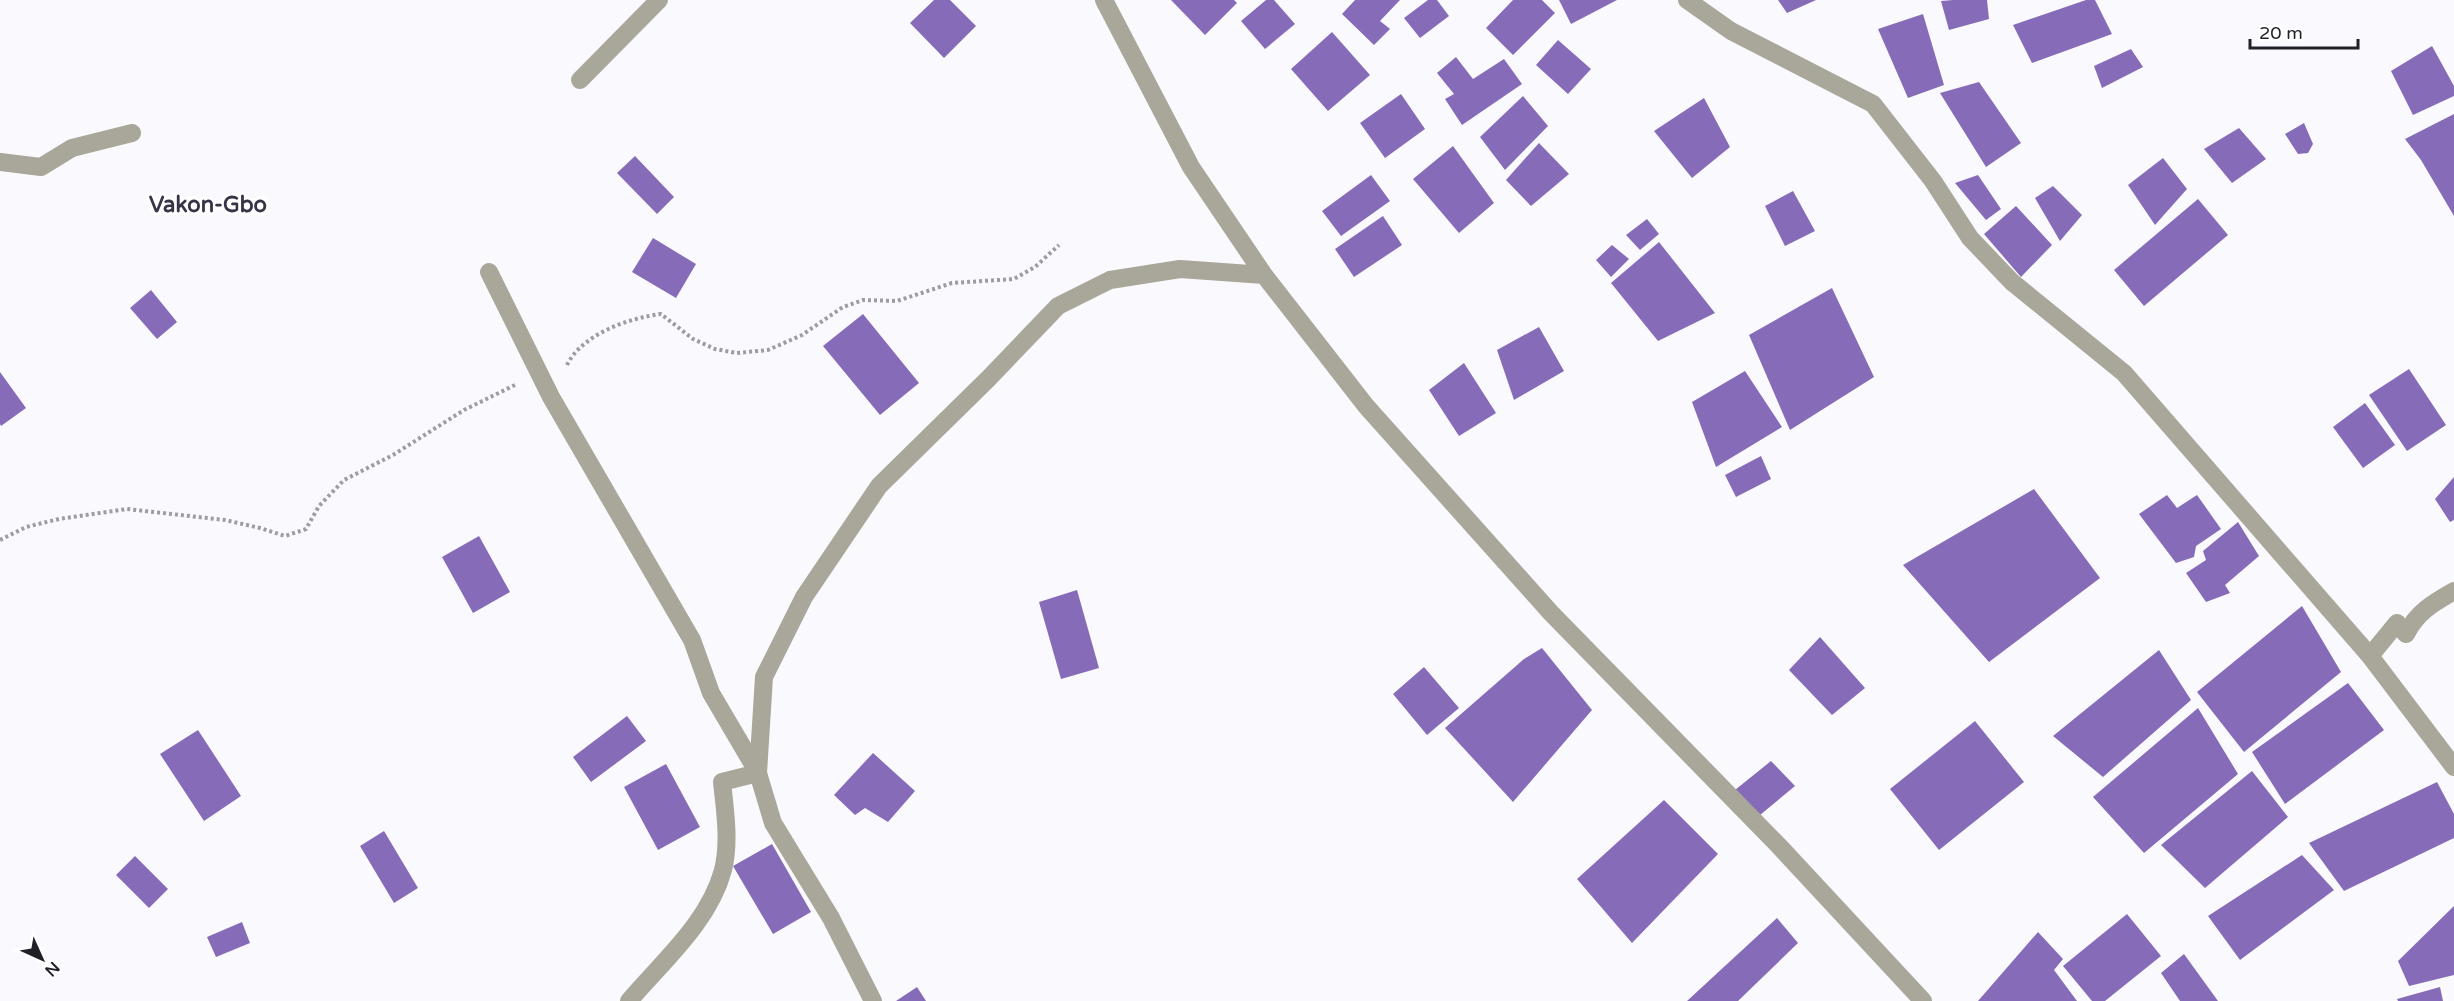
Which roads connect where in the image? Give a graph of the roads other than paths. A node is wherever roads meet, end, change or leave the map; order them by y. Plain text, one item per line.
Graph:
1 (659, 0) edge
2 (1104, 0) edge
3 (1687, 0) edge
4 (580, 80) dead end
5 (132, 133) dead end
6 (0, 162) edge
7 (489, 272) dead end
8 (1264, 274) junction
9 (2454, 591) edge
10 (2370, 656) junction
11 (2454, 767) edge
12 (758, 773) junction
13 (629, 1001) edge
14 (873, 1001) edge
15 (1923, 1001) edge

1 - 4 street
2 - 8 street
3 - 10 street
5 - 6 street
7 - 12 street
8 - 12 street
8 - 15 street
9 - 10 street
10 - 11 street
12 - 13 street
12 - 14 street

